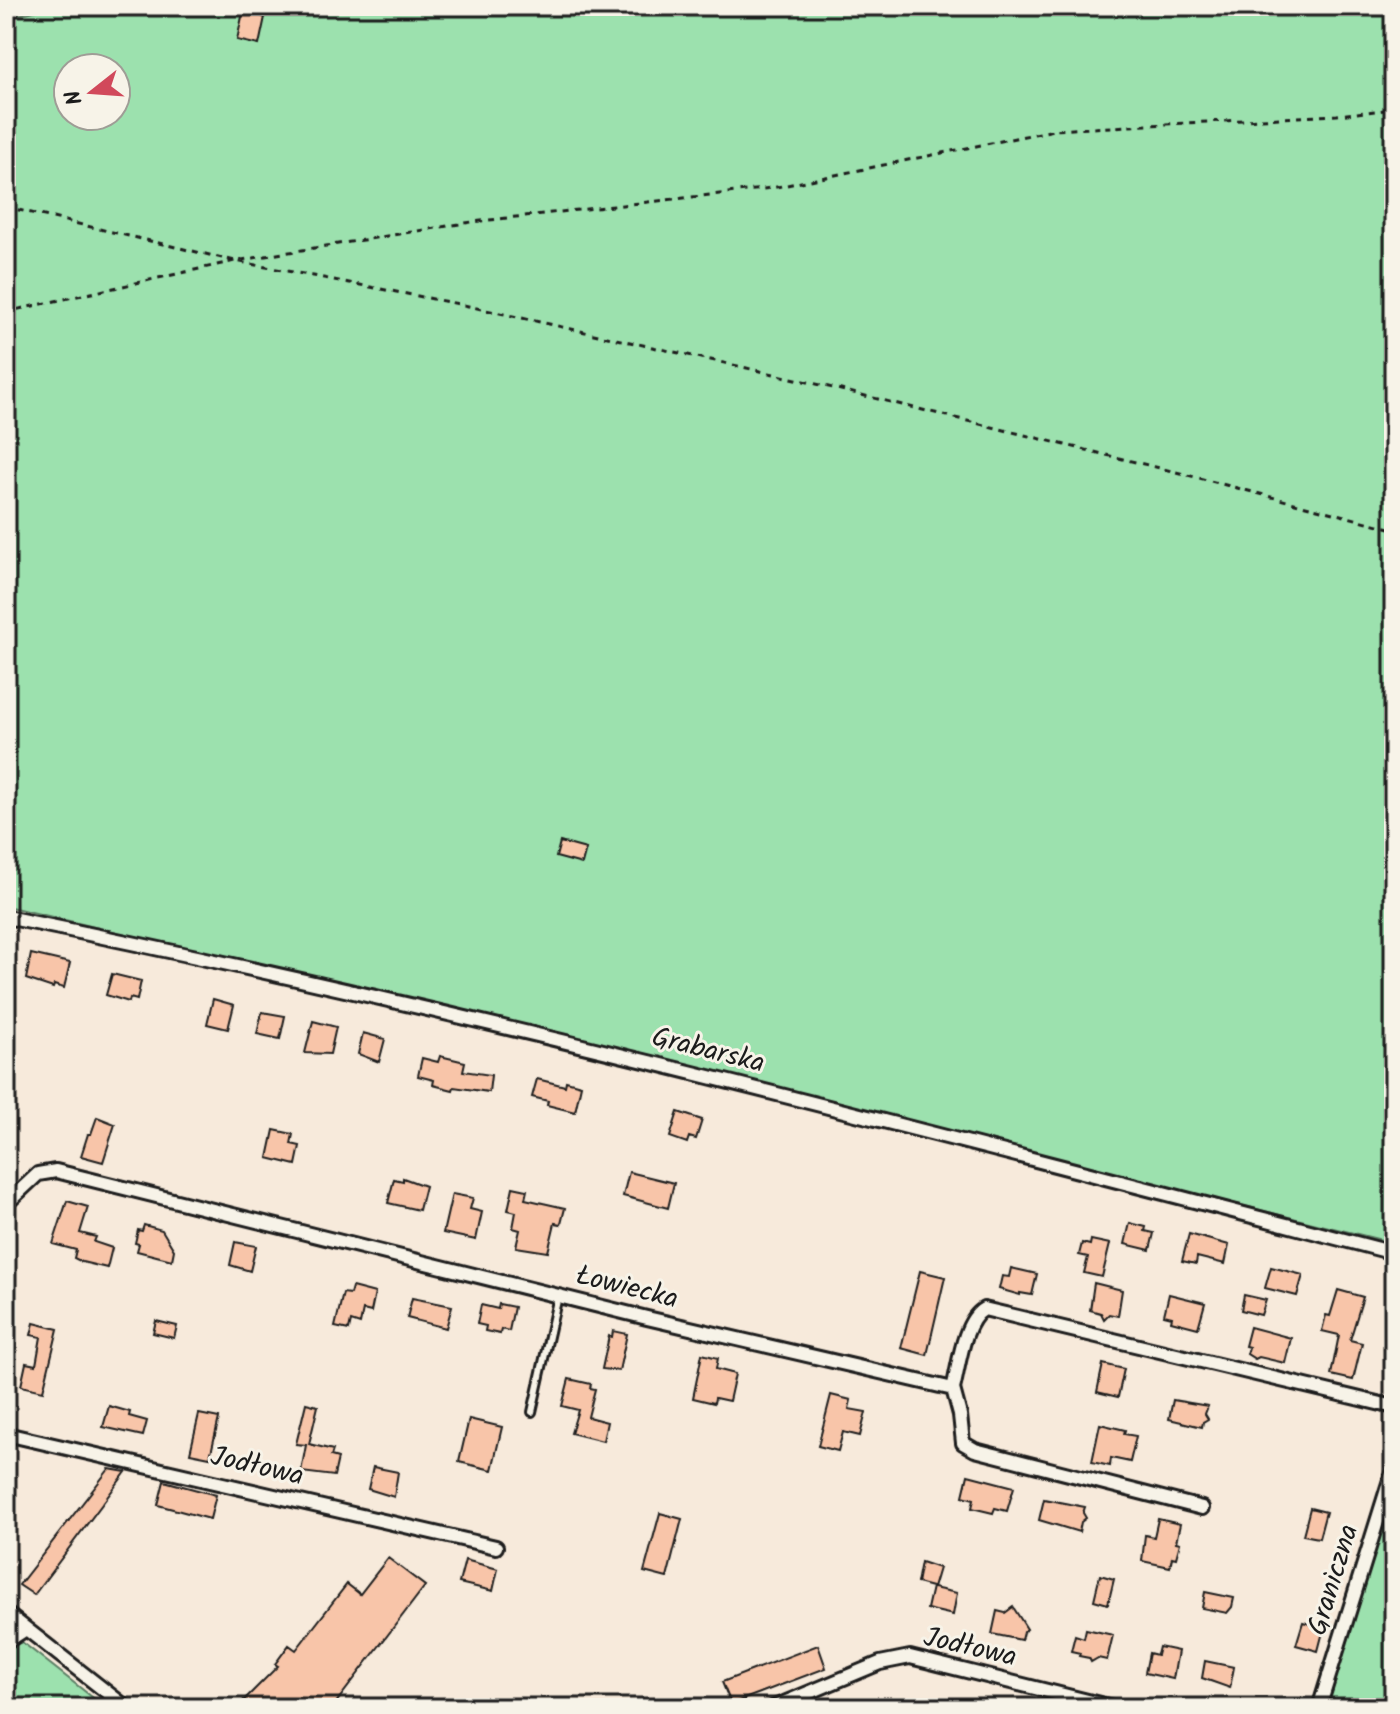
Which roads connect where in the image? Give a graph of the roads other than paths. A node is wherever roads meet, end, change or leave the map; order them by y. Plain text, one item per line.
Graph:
1 (6, 917) edge
2 (6, 1204) edge
3 (1394, 1253) edge
4 (558, 1296) junction
5 (953, 1389) junction
6 (1394, 1407) edge
7 (532, 1412) dead end
8 (6, 1434) edge
9 (1394, 1467) edge
10 (1202, 1508) dead end
11 (496, 1547) dead end
12 (6, 1613) edge
13 (26, 1629) junction
14 (6, 1642) edge
15 (127, 1708) edge
16 (772, 1708) edge
17 (1116, 1708) edge
18 (1319, 1708) edge

1 - 3 street, Grabarska
2 - 4 street, Łowiecka
4 - 5 street, Łowiecka
4 - 7 lane
5 - 6 street
5 - 10 street
8 - 11 street, Jodłowa
9 - 18 street, Graniczna
12 - 13 street
13 - 14 street
13 - 15 street
16 - 17 street, Jodłowa

